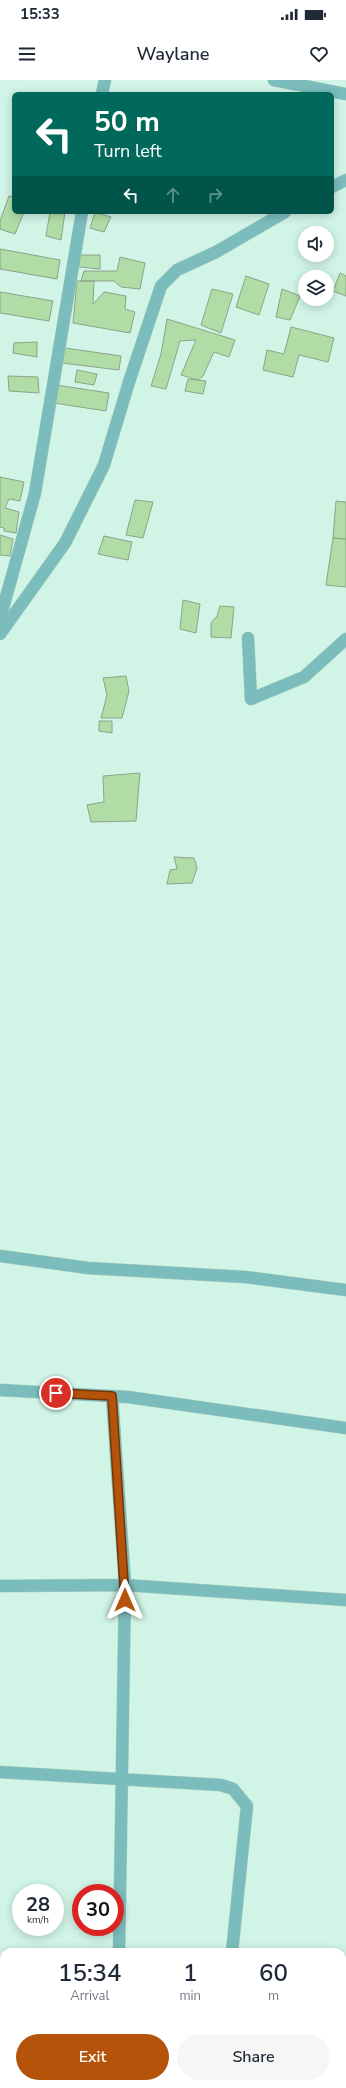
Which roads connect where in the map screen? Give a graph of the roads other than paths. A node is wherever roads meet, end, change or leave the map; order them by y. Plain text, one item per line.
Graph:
1 (105, 80) edge
2 (274, 80) edge
3 (102, 92) edge
4 (346, 94) edge
5 (346, 180) edge
6 (334, 186) edge
7 (82, 214) edge
8 (282, 214) edge
9 (0, 618) edge
10 (0, 634) edge
11 (248, 638) dead end
12 (346, 639) edge
13 (0, 1256) edge
14 (346, 1290) edge
15 (0, 1390) edge
16 (112, 1396) junction
17 (346, 1428) edge
18 (125, 1584) junction
19 (0, 1586) edge
20 (346, 1600) edge
21 (0, 1772) edge
22 (122, 1780) junction
23 (119, 1948) edge
24 (232, 1948) edge

1 - 3 street
2 - 4 street
5 - 6 street
7 - 9 street
8 - 10 street
11 - 12 street
13 - 14 street
15 - 16 street
16 - 17 street
16 - 18 street
18 - 19 street
18 - 20 street
18 - 22 street
21 - 22 street
22 - 23 street
22 - 24 street

